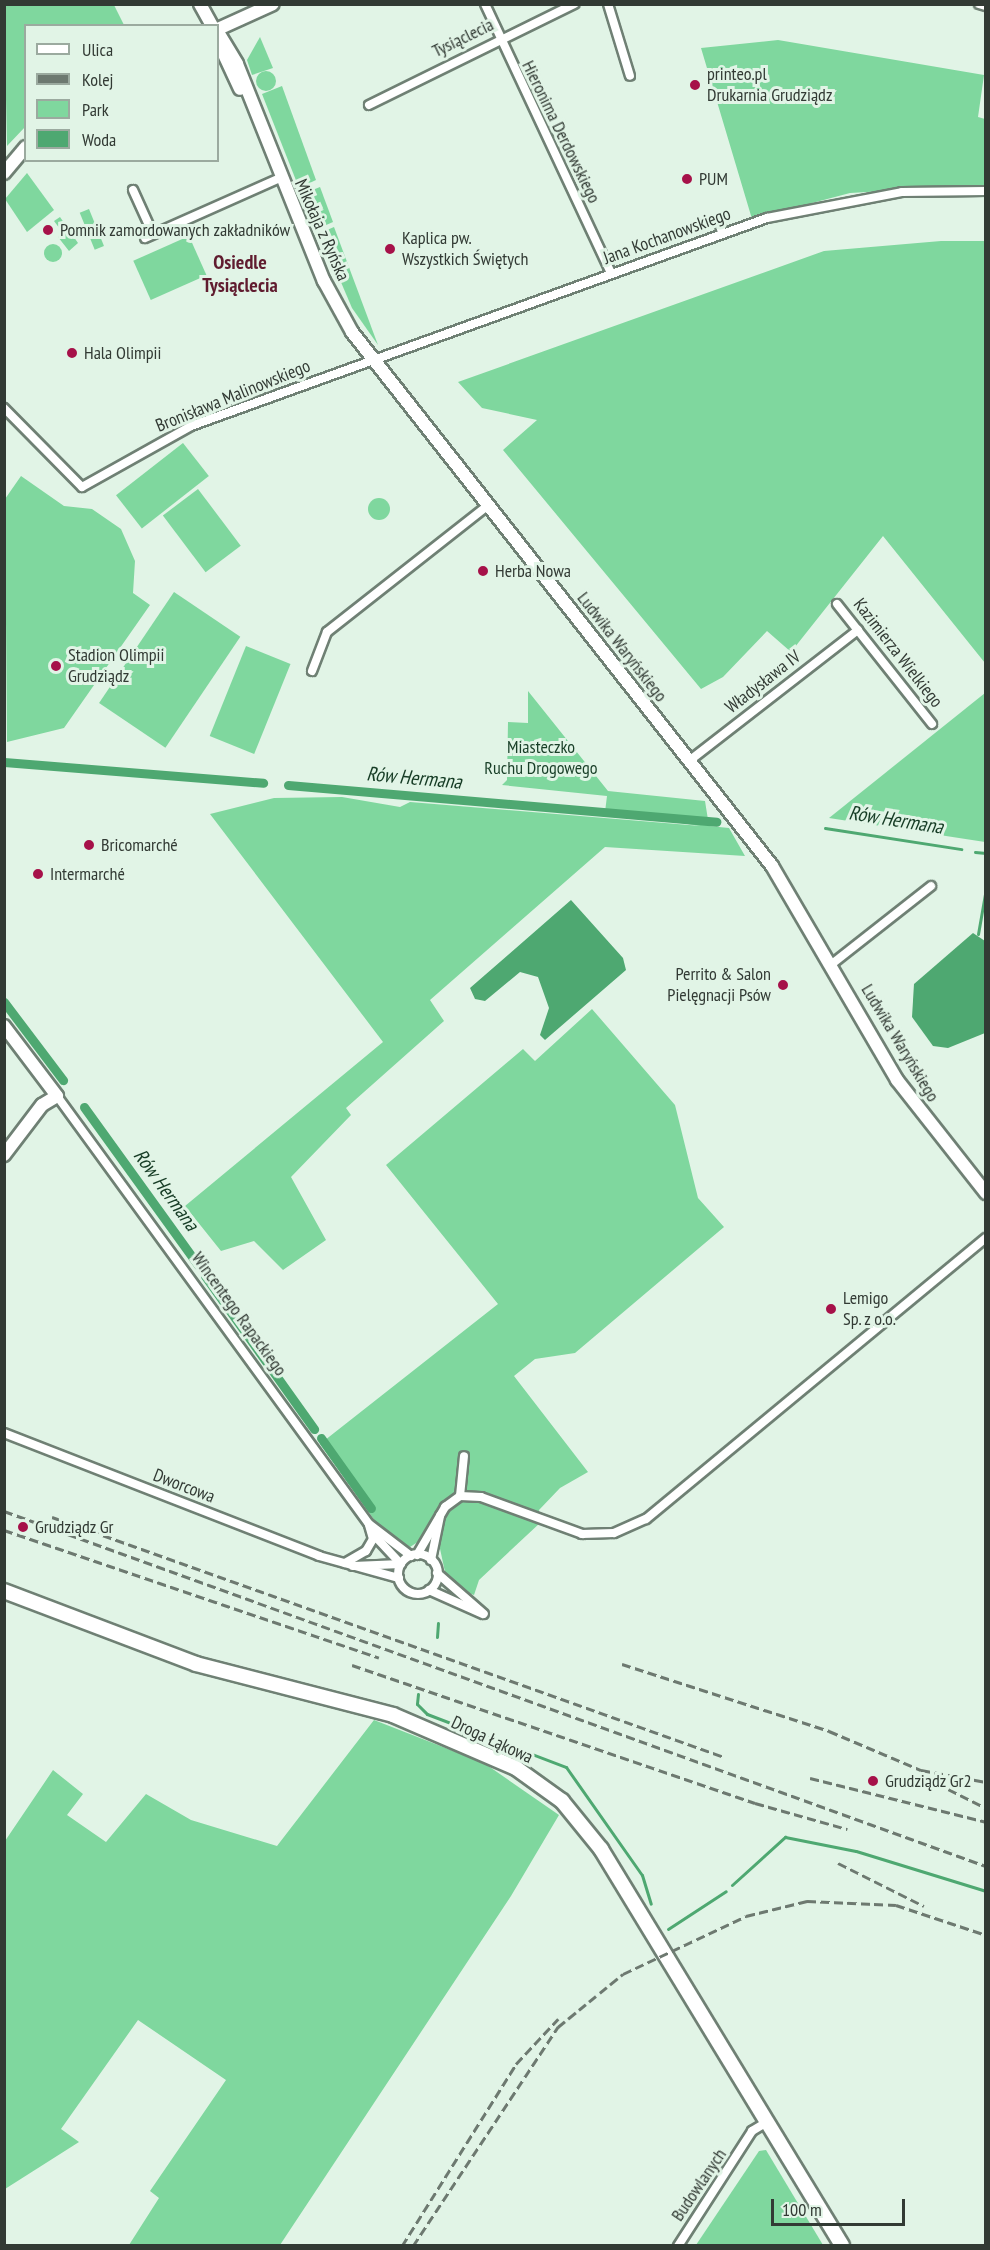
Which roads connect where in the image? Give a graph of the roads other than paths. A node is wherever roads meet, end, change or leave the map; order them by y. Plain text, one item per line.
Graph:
1 (200, 4) edge
2 (209, 4) edge
3 (273, 4) edge
4 (485, 4) edge
5 (574, 4) edge
6 (608, 4) edge
7 (979, 4) edge
8 (986, 6) edge
9 (212, 24) edge
10 (213, 24) edge
11 (219, 31) edge
12 (219, 34) edge
13 (501, 38) junction
14 (630, 76) dead end
15 (369, 105) dead end
16 (24, 149) edge
17 (4, 173) edge
18 (280, 178) junction
19 (133, 190) dead end
20 (986, 191) edge
21 (719, 221) dead end
22 (723, 234) junction
23 (611, 273) junction
24 (371, 360) junction
25 (4, 408) edge
26 (486, 507) junction
27 (837, 604) dead end
28 (858, 630) junction
29 (312, 671) dead end
30 (932, 724) dead end
31 (689, 761) junction
32 (931, 886) dead end
33 (832, 964) junction
34 (4, 1026) edge
35 (57, 1096) junction
36 (4, 1155) edge
37 (986, 1193) edge
38 (986, 1238) edge
39 (4, 1433) edge
40 (464, 1456) dead end
41 (460, 1496) junction
42 (440, 1515) junction
43 (371, 1529) junction
44 (414, 1555) junction
45 (431, 1560) junction
46 (343, 1564) junction
47 (401, 1564) junction
48 (353, 1566) junction
49 (437, 1573) junction
50 (399, 1578) junction
51 (429, 1590) junction
52 (4, 1591) edge
53 (767, 2122) junction
54 (678, 2246) edge
55 (842, 2246) edge

1 - 9 street
2 - 10 street
3 - 11 street
4 - 13 street, Hieronima Derdowskiego
5 - 13 street, Tysiąclecia
6 - 14 street
7 - 8 street
12 - 18 street, Mikołaja z Ryńska
13 - 15 street, Tysiąclecia
13 - 23 street, Hieronima Derdowskiego
16 - 17 street
18 - 19 street
18 - 24 street, Mikołaja z Ryńska
20 - 22 street, Jana Kochanowskiego
21 - 22 street
22 - 23 street, Jana Kochanowskiego
23 - 24 street, Jana Kochanowskiego
24 - 25 street, Bronisława Malinowskiego
24 - 26 street, Ludwika Waryńskiego
26 - 29 street
26 - 31 street, Ludwika Waryńskiego
27 - 28 street, Kazimierza Wielkiego
28 - 30 street, Kazimierza Wielkiego
28 - 31 street, Władysława IV
31 - 33 street, Ludwika Waryńskiego
32 - 33 street
33 - 37 street, Ludwika Waryńskiego
34 - 35 street, Wincentego Rapackiego
35 - 36 street
35 - 43 street, Wincentego Rapackiego
38 - 41 street
39 - 46 street, Dworcowa
40 - 41 street
41 - 42 street
42 - 44 street
42 - 45 street
43 - 44 street, Wincentego Rapackiego
43 - 46 street
43 - 47 street, Wincentego Rapackiego
44 - 45 street
44 - 47 street
45 - 49 street
46 - 48 street, Dworcowa
47 - 48 street, Dworcowa
47 - 50 street
48 - 50 street, Dworcowa
49 - 51 street
49 - 51 street
50 - 51 street
52 - 53 main road, Droga Łąkowa
53 - 54 street, Budowlanych
53 - 55 main road, Droga Łąkowa

